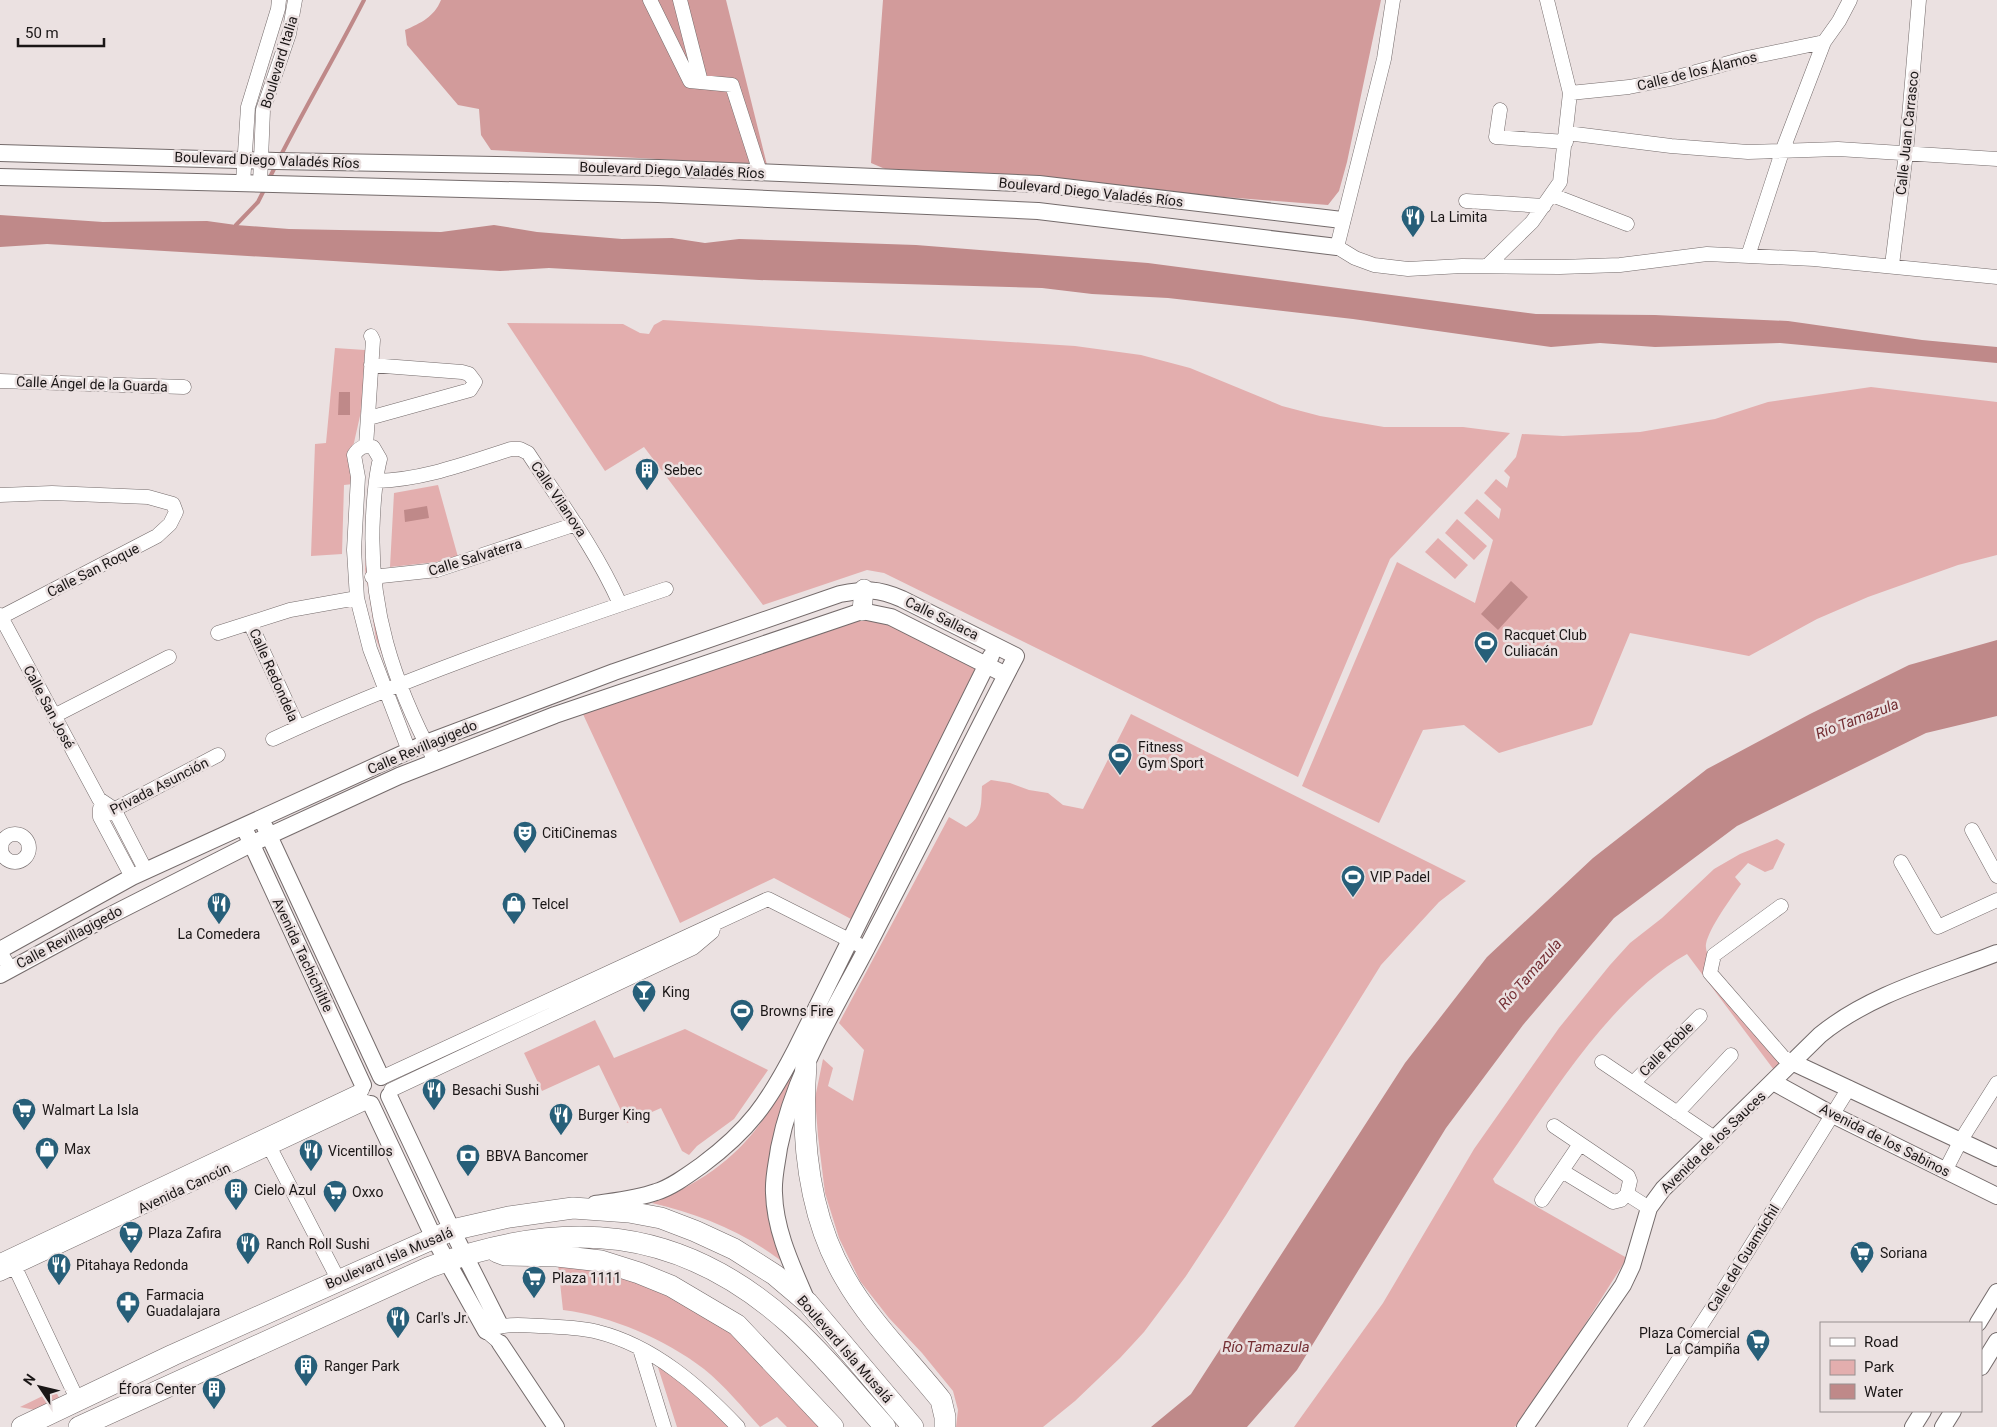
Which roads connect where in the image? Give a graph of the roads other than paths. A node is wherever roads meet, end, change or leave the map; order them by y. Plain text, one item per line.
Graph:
1 (279, 0) edge
2 (295, 0) edge
3 (650, 0) edge
4 (680, 0) edge
5 (1393, 0) edge
6 (1547, 0) edge
7 (1850, 0) edge
8 (1919, 0) edge
9 (1824, 42) junction
10 (701, 82) junction
11 (1570, 93) junction
12 (248, 107) junction
13 (264, 110) junction
14 (1500, 110) dead end
15 (1566, 138) junction
16 (1783, 150) junction
17 (0, 152) edge
18 (1906, 154) junction
19 (252, 160) junction
20 (1997, 160) edge
21 (760, 172) junction
22 (0, 176) edge
23 (243, 184) junction
24 (260, 184) junction
25 (1466, 201) dead end
26 (1548, 201) junction
27 (1342, 220) junction
28 (1627, 224) dead end
29 (1337, 247) junction
30 (1748, 256) junction
31 (1892, 265) junction
32 (1487, 266) junction
33 (1997, 277) edge
34 (371, 336) dead end
35 (371, 365) junction
36 (0, 381) edge
37 (184, 387) dead end
38 (369, 418) junction
39 (366, 446) junction
40 (376, 481) junction
41 (0, 495) edge
42 (576, 524) junction
43 (354, 550) junction
44 (371, 550) junction
45 (372, 578) junction
46 (666, 589) dead end
47 (864, 589) junction
48 (357, 598) junction
49 (620, 604) junction
50 (862, 610) junction
51 (1, 616) edge
52 (250, 622) junction
53 (218, 633) dead end
54 (997, 646) junction
55 (169, 657) dead end
56 (987, 665) junction
57 (1006, 676) junction
58 (401, 684) junction
59 (384, 690) junction
60 (54, 716) junction
61 (298, 728) junction
62 (272, 739) dead end
63 (426, 743) junction
64 (409, 751) junction
65 (218, 755) dead end
66 (435, 761) junction
67 (99, 799) junction
68 (114, 809) junction
69 (100, 816) junction
70 (261, 817) junction
71 (243, 825) junction
72 (1972, 830) dead end
73 (269, 836) junction
74 (251, 844) junction
75 (1901, 862) dead end
76 (139, 874) junction
77 (1997, 876) edge
78 (1997, 900) edge
79 (1781, 906) dead end
80 (852, 940) junction
81 (867, 949) junction
82 (0, 951) edge
83 (1997, 953) edge
84 (5, 971) edge
85 (1700, 1016) dead end
86 (1731, 1055) dead end
87 (1602, 1062) dead end
88 (1794, 1062) junction
89 (806, 1064) junction
90 (1774, 1082) junction
91 (1633, 1083) junction
92 (1997, 1083) edge
93 (386, 1085) junction
94 (1849, 1088) junction
95 (366, 1095) junction
96 (1677, 1113) junction
97 (1833, 1115) junction
98 (1554, 1126) dead end
99 (1716, 1139) junction
100 (1961, 1140) junction
101 (267, 1142) junction
102 (1580, 1144) junction
103 (1997, 1158) edge
104 (1562, 1171) junction
105 (1944, 1171) junction
106 (1627, 1194) junction
107 (1997, 1196) edge
108 (1542, 1200) dead end
109 (573, 1208) junction
110 (1649, 1208) junction
111 (443, 1234) junction
112 (487, 1249) junction
113 (457, 1257) junction
114 (8, 1261) edge
115 (0, 1274) edge
116 (338, 1279) junction
117 (1997, 1292) edge
118 (808, 1303) junction
119 (1979, 1322) edge
120 (493, 1328) junction
121 (1997, 1342) edge
122 (500, 1343) joint
123 (640, 1349) junction
124 (173, 1355) junction
125 (1982, 1365) edge
126 (182, 1378) junction
127 (78, 1401) junction
128 (1922, 1412) edge
129 (1952, 1412) edge
130 (899, 1422) edge
131 (22, 1427) edge
132 (79, 1427) edge
133 (556, 1427) edge
134 (664, 1427) edge
135 (738, 1427) edge
136 (833, 1427) edge
137 (945, 1427) edge
138 (1525, 1427) edge
139 (1635, 1427) edge
140 (1913, 1427) edge
141 (1943, 1427) edge

1 - 12 street, Boulevard Italia
2 - 13 street, Boulevard Italia
3 - 10 street
4 - 10 street
5 - 27 street
6 - 11 street
7 - 9 street
8 - 18 street, Calle Juan Carrasco
9 - 11 street, Calle de los Álamos
9 - 16 street
10 - 21 street
11 - 15 street
12 - 13 street
12 - 19 street, Boulevard Italia
13 - 19 street, Boulevard Italia
14 - 15 street
15 - 16 street
15 - 26 street
16 - 18 street
16 - 30 street
17 - 19 street, Boulevard Diego Valadés Ríos
18 - 20 street
18 - 31 street, Calle Juan Carrasco
19 - 21 street, Boulevard Diego Valadés Ríos
19 - 23 street, Boulevard Italia
19 - 24 street, Boulevard Italia
21 - 27 street, Boulevard Diego Valadés Ríos
22 - 23 street, Boulevard Diego Valadés Ríos
23 - 24 street, Boulevard Diego Valadés Ríos
24 - 29 street, Boulevard Diego Valadés Ríos
25 - 26 street
26 - 28 street
26 - 32 street
27 - 29 street
29 - 32 street
30 - 31 street
30 - 32 street
31 - 33 street
34 - 35 street
35 - 38 street
35 - 38 street
36 - 37 street, Calle Ángel de la Guarda
38 - 39 street
39 - 40 street
39 - 43 street
40 - 42 street, Calle Vilanova
40 - 44 street
41 - 51 street, Calle San Roque
42 - 45 street, Calle Salvaterra
42 - 49 street, Calle Vilanova
43 - 44 street
43 - 48 street
44 - 45 street
45 - 58 street
46 - 49 street
47 - 50 main road
47 - 54 street, Calle Sallaca
47 - 63 street, Calle Revillagigedo
48 - 52 street, Calle Redondela
48 - 59 street
49 - 58 street
50 - 56 street, Calle Sallaca
50 - 66 street, Calle Revillagigedo
51 - 60 street, Calle San José
52 - 53 street, Calle Redondela
52 - 61 street, Calle Redondela
54 - 56 street
54 - 57 street, Calle Sallaca
55 - 60 street
56 - 57 street, Calle Sallaca
56 - 80 street
57 - 81 street
58 - 59 street, Calle Redondela
58 - 63 street
59 - 61 street, Calle Redondela
59 - 64 street
60 - 67 street, Calle San José
61 - 62 street, Calle Redondela
63 - 64 street, Calle Revillagigedo
63 - 66 street
64 - 70 street, Calle Revillagigedo
65 - 68 street, Privada Asunción
66 - 73 street, Calle Revillagigedo
67 - 68 street, Calle San José
67 - 69 street, Calle San José
68 - 69 street, Privada Asunción
68 - 76 street, Calle San José
69 - 76 street, Calle San José
70 - 71 street, Calle Revillagigedo
70 - 73 street, Avenida Tachichiltle
71 - 74 street, Avenida Tachichiltle
71 - 76 street, Calle Revillagigedo
72 - 77 street
73 - 74 street, Calle Revillagigedo
73 - 93 street, Avenida Tachichiltle
74 - 84 street, Calle Revillagigedo
74 - 95 street, Avenida Tachichiltle
75 - 78 street
76 - 82 street, Calle Revillagigedo
79 - 88 street
80 - 81 street
80 - 93 street
80 - 109 street
81 - 89 street
82 - 84 street
83 - 88 street, Avenida de los Sauces
85 - 91 street, Calle Roble
86 - 96 street
87 - 91 street
88 - 90 street, Avenida de los Sauces
88 - 94 street
89 - 118 street
89 - 137 main road
90 - 97 street, Avenida de los Sabinos
90 - 99 street, Avenida de los Sauces
91 - 96 street
92 - 100 street
93 - 95 street
93 - 95 street
93 - 111 street, Avenida Tachichiltle
94 - 97 street, Calle del Guamúchil
94 - 100 street
95 - 101 street, Avenida Cancún
95 - 111 street, Avenida Tachichiltle
96 - 99 street
97 - 105 street, Avenida de los Sabinos
97 - 139 street, Calle del Guamúchil
98 - 102 street
99 - 110 street, Avenida de los Sauces
100 - 103 street
100 - 105 street
101 - 114 street, Avenida Cancún
101 - 116 street
102 - 104 street
102 - 106 street
104 - 106 street
104 - 108 street
105 - 107 street, Avenida de los Sabinos
106 - 110 street
109 - 111 main road, Boulevard Isla Musalá
109 - 118 main road, Boulevard Isla Musalá
110 - 138 street, Avenida de los Sauces
111 - 113 street, Avenida Tachichiltle
111 - 116 main road, Boulevard Isla Musalá
112 - 113 main road, Boulevard Isla Musalá
112 - 130 main road, Boulevard Isla Musalá
112 - 136 main road
113 - 120 street, Avenida Tachichiltle
113 - 126 main road, Boulevard Isla Musalá
114 - 115 street, Avenida Cancún
114 - 127 street
116 - 124 main road, Boulevard Isla Musalá
117 - 119 street
118 - 130 main road, Boulevard Isla Musalá
120 - 122 street, Avenida Tachichiltle
120 - 123 street
121 - 125 street
122 - 133 street, Avenida Tachichiltle
123 - 134 street
123 - 135 street
124 - 126 main road
124 - 127 main road, Boulevard Isla Musalá
126 - 132 main road, Boulevard Isla Musalá
127 - 131 main road, Boulevard Isla Musalá
128 - 140 street
129 - 141 street

